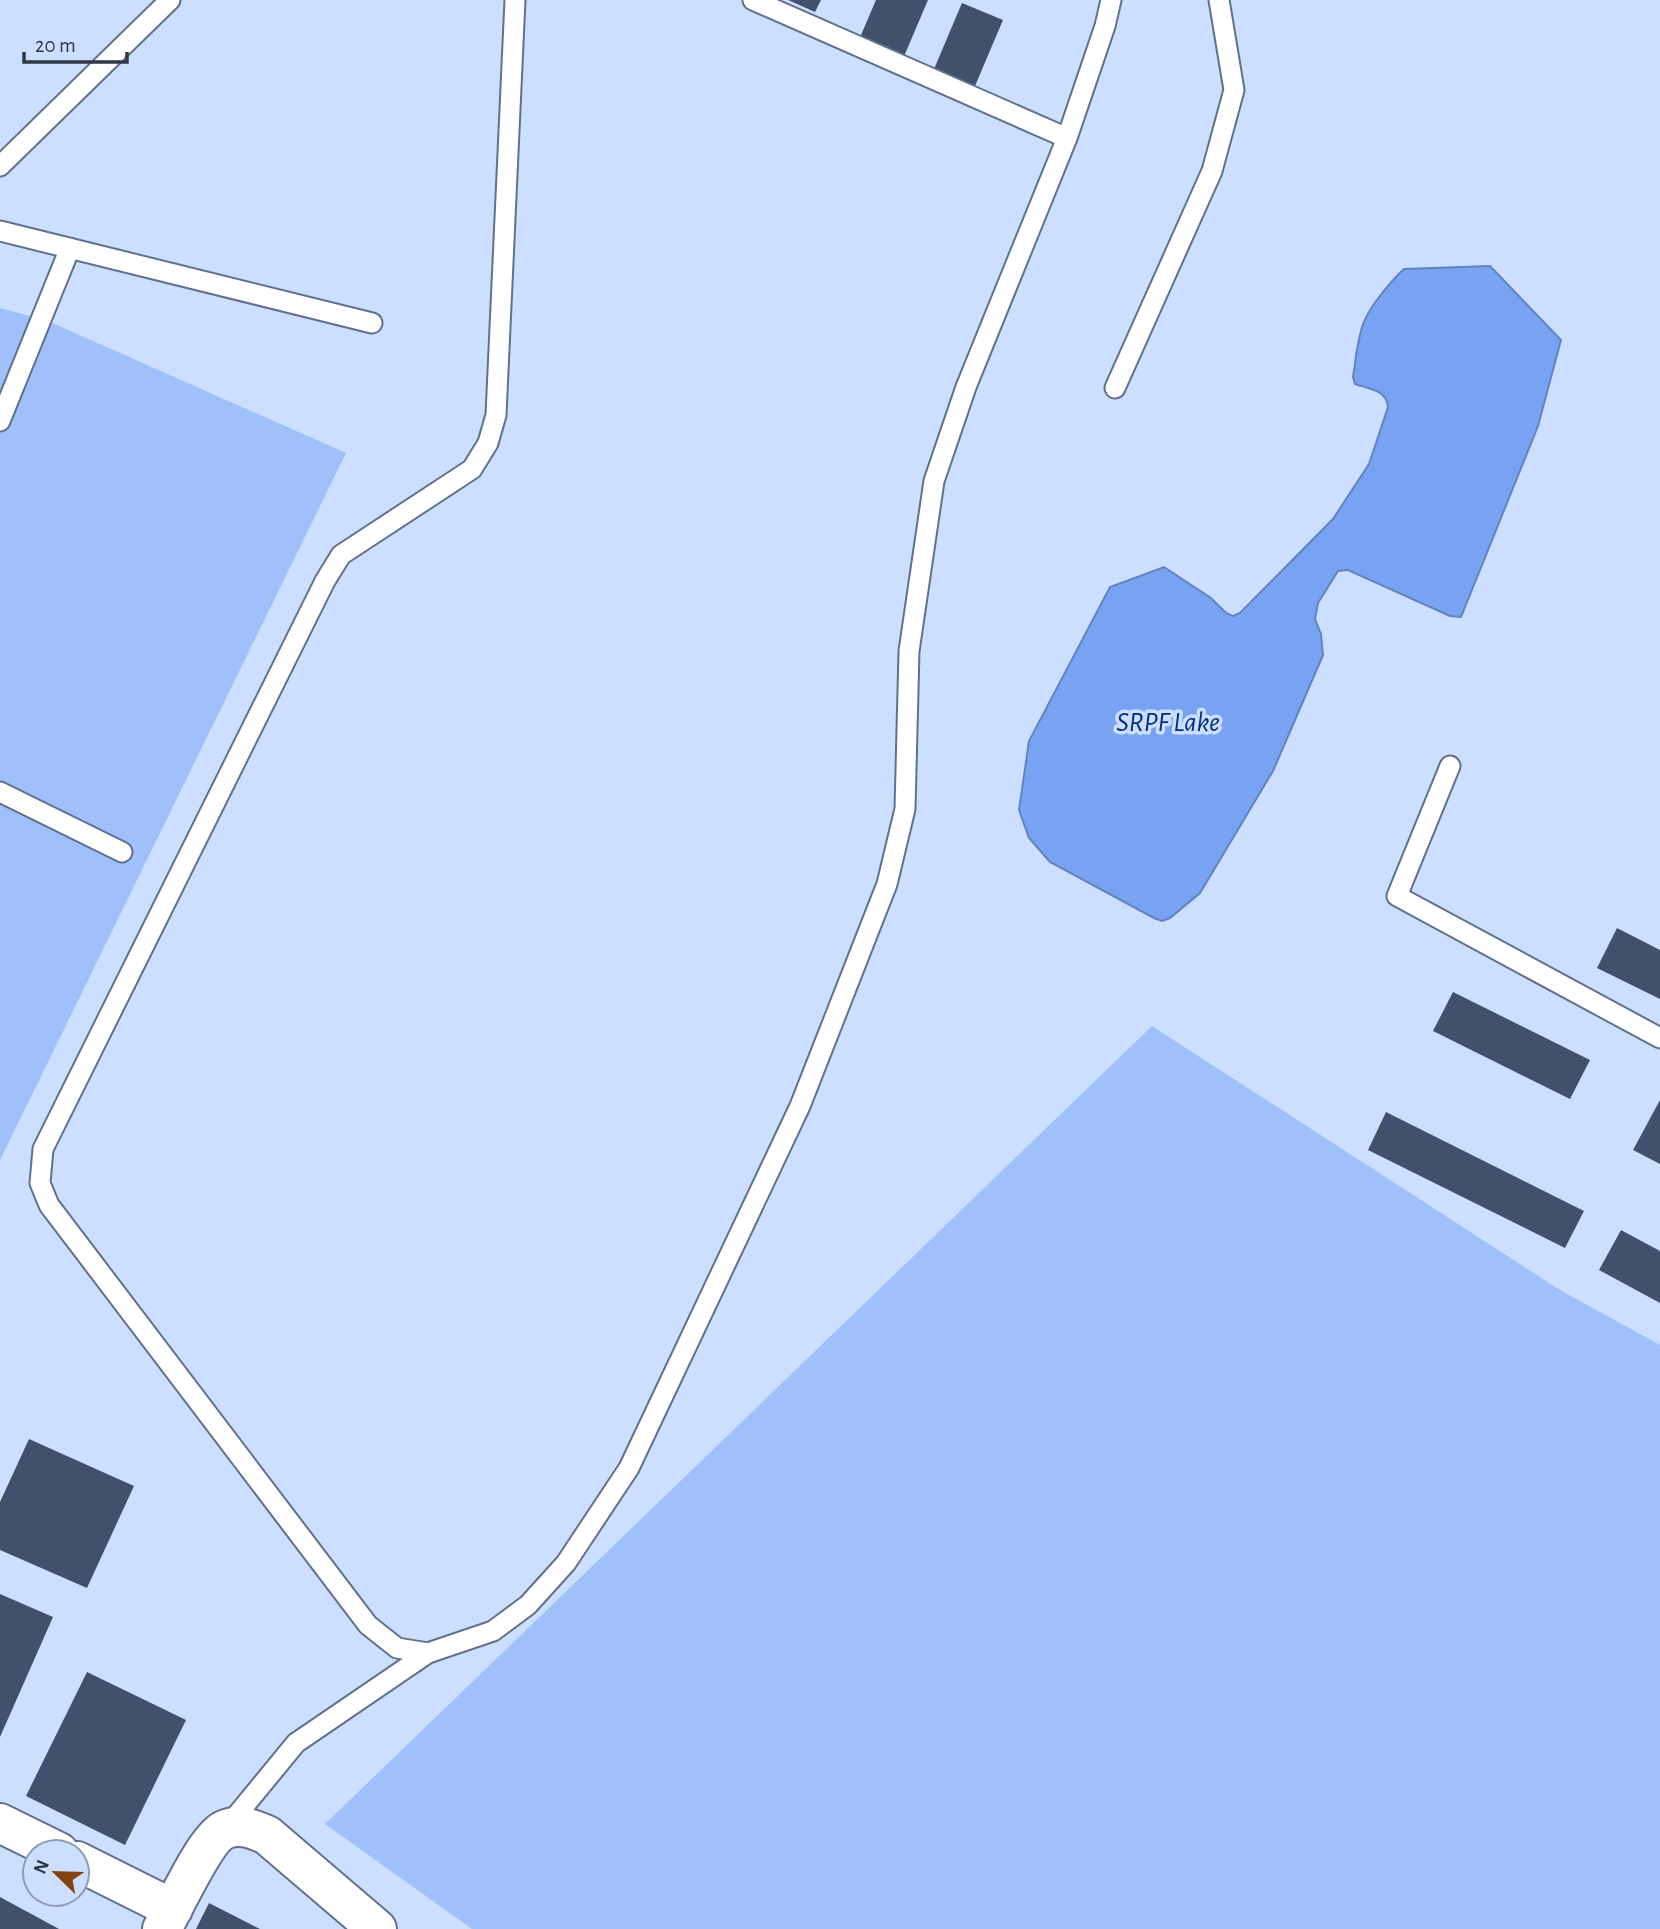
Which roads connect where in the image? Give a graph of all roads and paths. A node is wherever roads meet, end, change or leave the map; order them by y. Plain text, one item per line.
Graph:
1 (170, 0) edge
2 (515, 0) edge
3 (753, 0) edge
4 (1111, 0) edge
5 (1219, 0) edge
6 (1068, 138) junction
7 (0, 166) edge
8 (0, 231) edge
9 (70, 248) junction
10 (372, 323) dead end
11 (1115, 388) dead end
12 (0, 421) edge
13 (1450, 766) dead end
14 (0, 792) edge
15 (122, 852) dead end
16 (1660, 1038) edge
17 (428, 1653) junction
18 (0, 1823) edge
19 (224, 1830) junction
20 (31, 1838) edge
21 (91, 1870) edge
22 (168, 1919) edge
23 (355, 1922) edge

1 - 7 lane
2 - 17 lane
3 - 6 lane
4 - 6 lane
5 - 11 lane
6 - 17 lane
8 - 9 lane
9 - 10 lane
9 - 12 lane
13 - 16 lane
14 - 15 lane
17 - 19 lane
18 - 20 street
19 - 22 street
19 - 23 street
21 - 22 street

